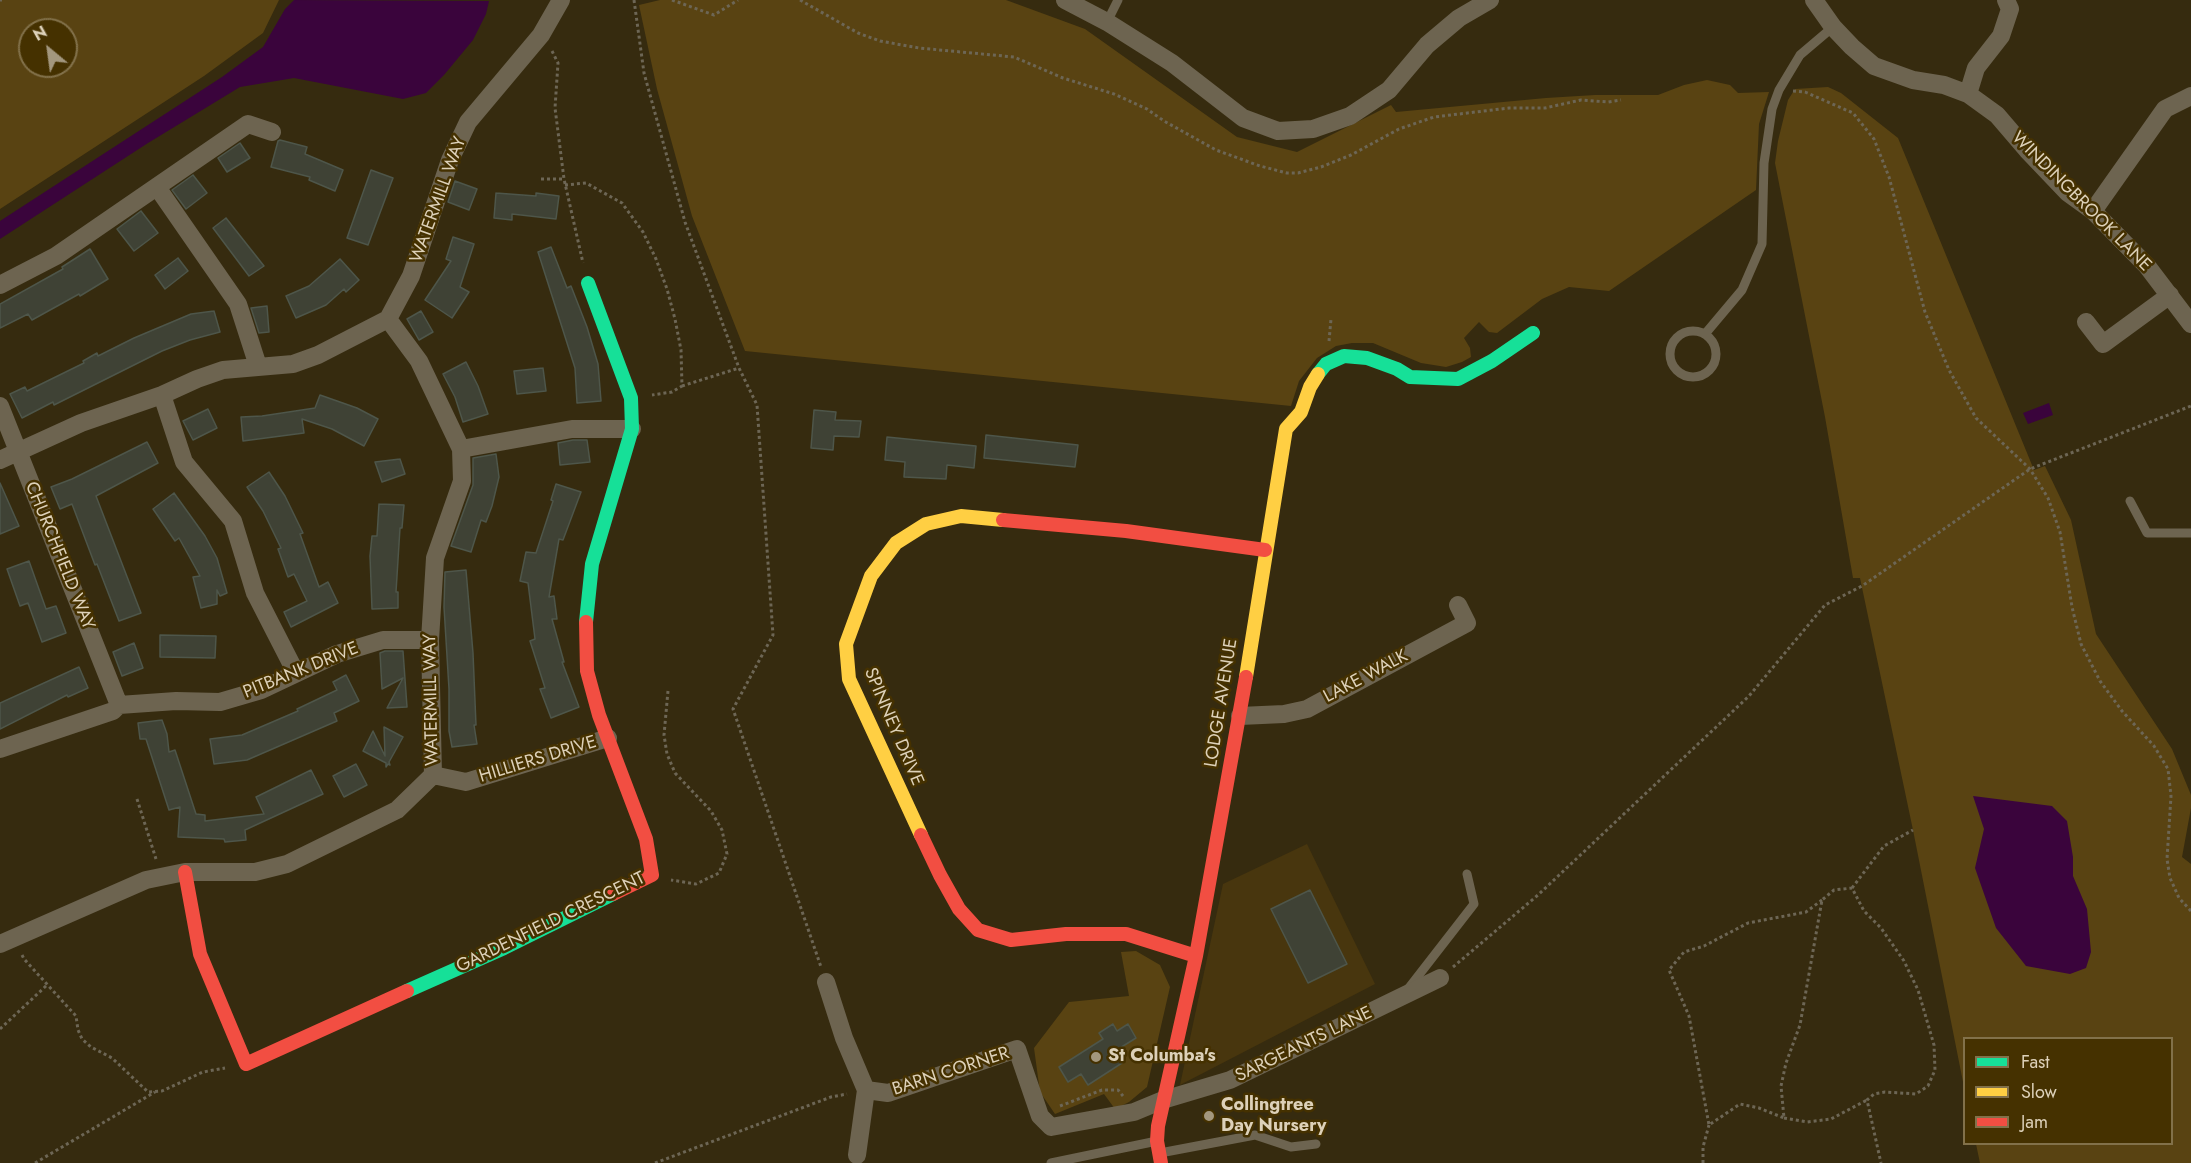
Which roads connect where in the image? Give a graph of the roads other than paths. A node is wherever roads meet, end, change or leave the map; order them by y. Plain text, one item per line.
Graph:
1 (561, 0) edge
2 (1065, 0) edge
3 (1118, 0) edge
4 (1490, 0) edge
5 (1814, 0) edge
6 (2006, 0) edge
7 (1107, 21) junction
8 (1833, 27) junction
9 (1968, 94) junction
10 (2191, 96) edge
11 (272, 132) dead end
12 (157, 187) junction
13 (2094, 211) junction
14 (588, 283) road end
15 (0, 285) edge
16 (2170, 295) junction
17 (388, 319) junction
18 (2086, 321) dead end
19 (2191, 324) edge
20 (1533, 333) dead end
21 (1705, 334) junction
22 (258, 366) junction
23 (162, 395) junction
24 (0, 406) edge
25 (632, 429) junction
26 (461, 449) junction
27 (17, 452) junction
28 (0, 460) edge
29 (2130, 501) dead end
30 (2191, 533) edge
31 (1265, 550) junction
32 (1458, 605) dead end
33 (430, 640) junction
34 (296, 673) junction
35 (119, 705) junction
36 (1240, 716) junction
37 (608, 738) junction
38 (0, 749) edge
39 (433, 776) junction
40 (185, 872) junction
41 (1467, 874) dead end
42 (0, 944) edge
43 (1196, 956) junction
44 (1440, 978) road end
45 (826, 982) road end
46 (1401, 998) junction
47 (866, 1090) junction
48 (1163, 1100) junction
49 (1316, 1144) dead end
50 (1159, 1153) edge
51 (857, 1155) dead end
52 (1051, 1163) edge

1 - 17 street, WATERMILL WAY
2 - 7 street
3 - 7 lane
4 - 7 street
5 - 8 street, WINDINGBROOK LANE
6 - 9 street
8 - 9 street, WINDINGBROOK LANE
8 - 21 lane
9 - 13 street, WINDINGBROOK LANE
10 - 13 street
11 - 12 street
12 - 15 street
12 - 22 street
13 - 16 street, WINDINGBROOK LANE
14 - 25 street, GARDENFIELD CRESCENT
16 - 18 street
16 - 19 street, WINDINGBROOK LANE
17 - 22 street
17 - 26 street, WATERMILL WAY
20 - 31 street, LODGE AVENUE
21 - 21 lane
22 - 23 street
23 - 27 street
23 - 34 street
24 - 27 street, CHURCHFIELD WAY
25 - 26 street
25 - 37 street, GARDENFIELD CRESCENT
26 - 33 street, WATERMILL WAY
27 - 28 street
27 - 35 street, CHURCHFIELD WAY
29 - 30 lane
31 - 36 street, LODGE AVENUE
31 - 43 street, SPINNEY DRIVE
32 - 36 street, LAKE WALK
33 - 34 street, PITBANK DRIVE
33 - 39 street, WATERMILL WAY
34 - 35 street, PITBANK DRIVE
35 - 38 street, PITBANK DRIVE
36 - 43 street, LODGE AVENUE
37 - 39 street, HILLIERS DRIVE
37 - 40 street, GARDENFIELD CRESCENT
39 - 40 street, WATERMILL WAY
40 - 42 street, WATERMILL WAY
41 - 46 lane
43 - 48 street, LODGE AVENUE
44 - 46 street, SARGEANTS LANE
45 - 47 street, BARN CORNER
46 - 48 street, SARGEANTS LANE
47 - 48 street, BARN CORNER
47 - 51 street, BARN CORNER
48 - 50 street, LODGE AVENUE
49 - 50 lane
50 - 52 lane

